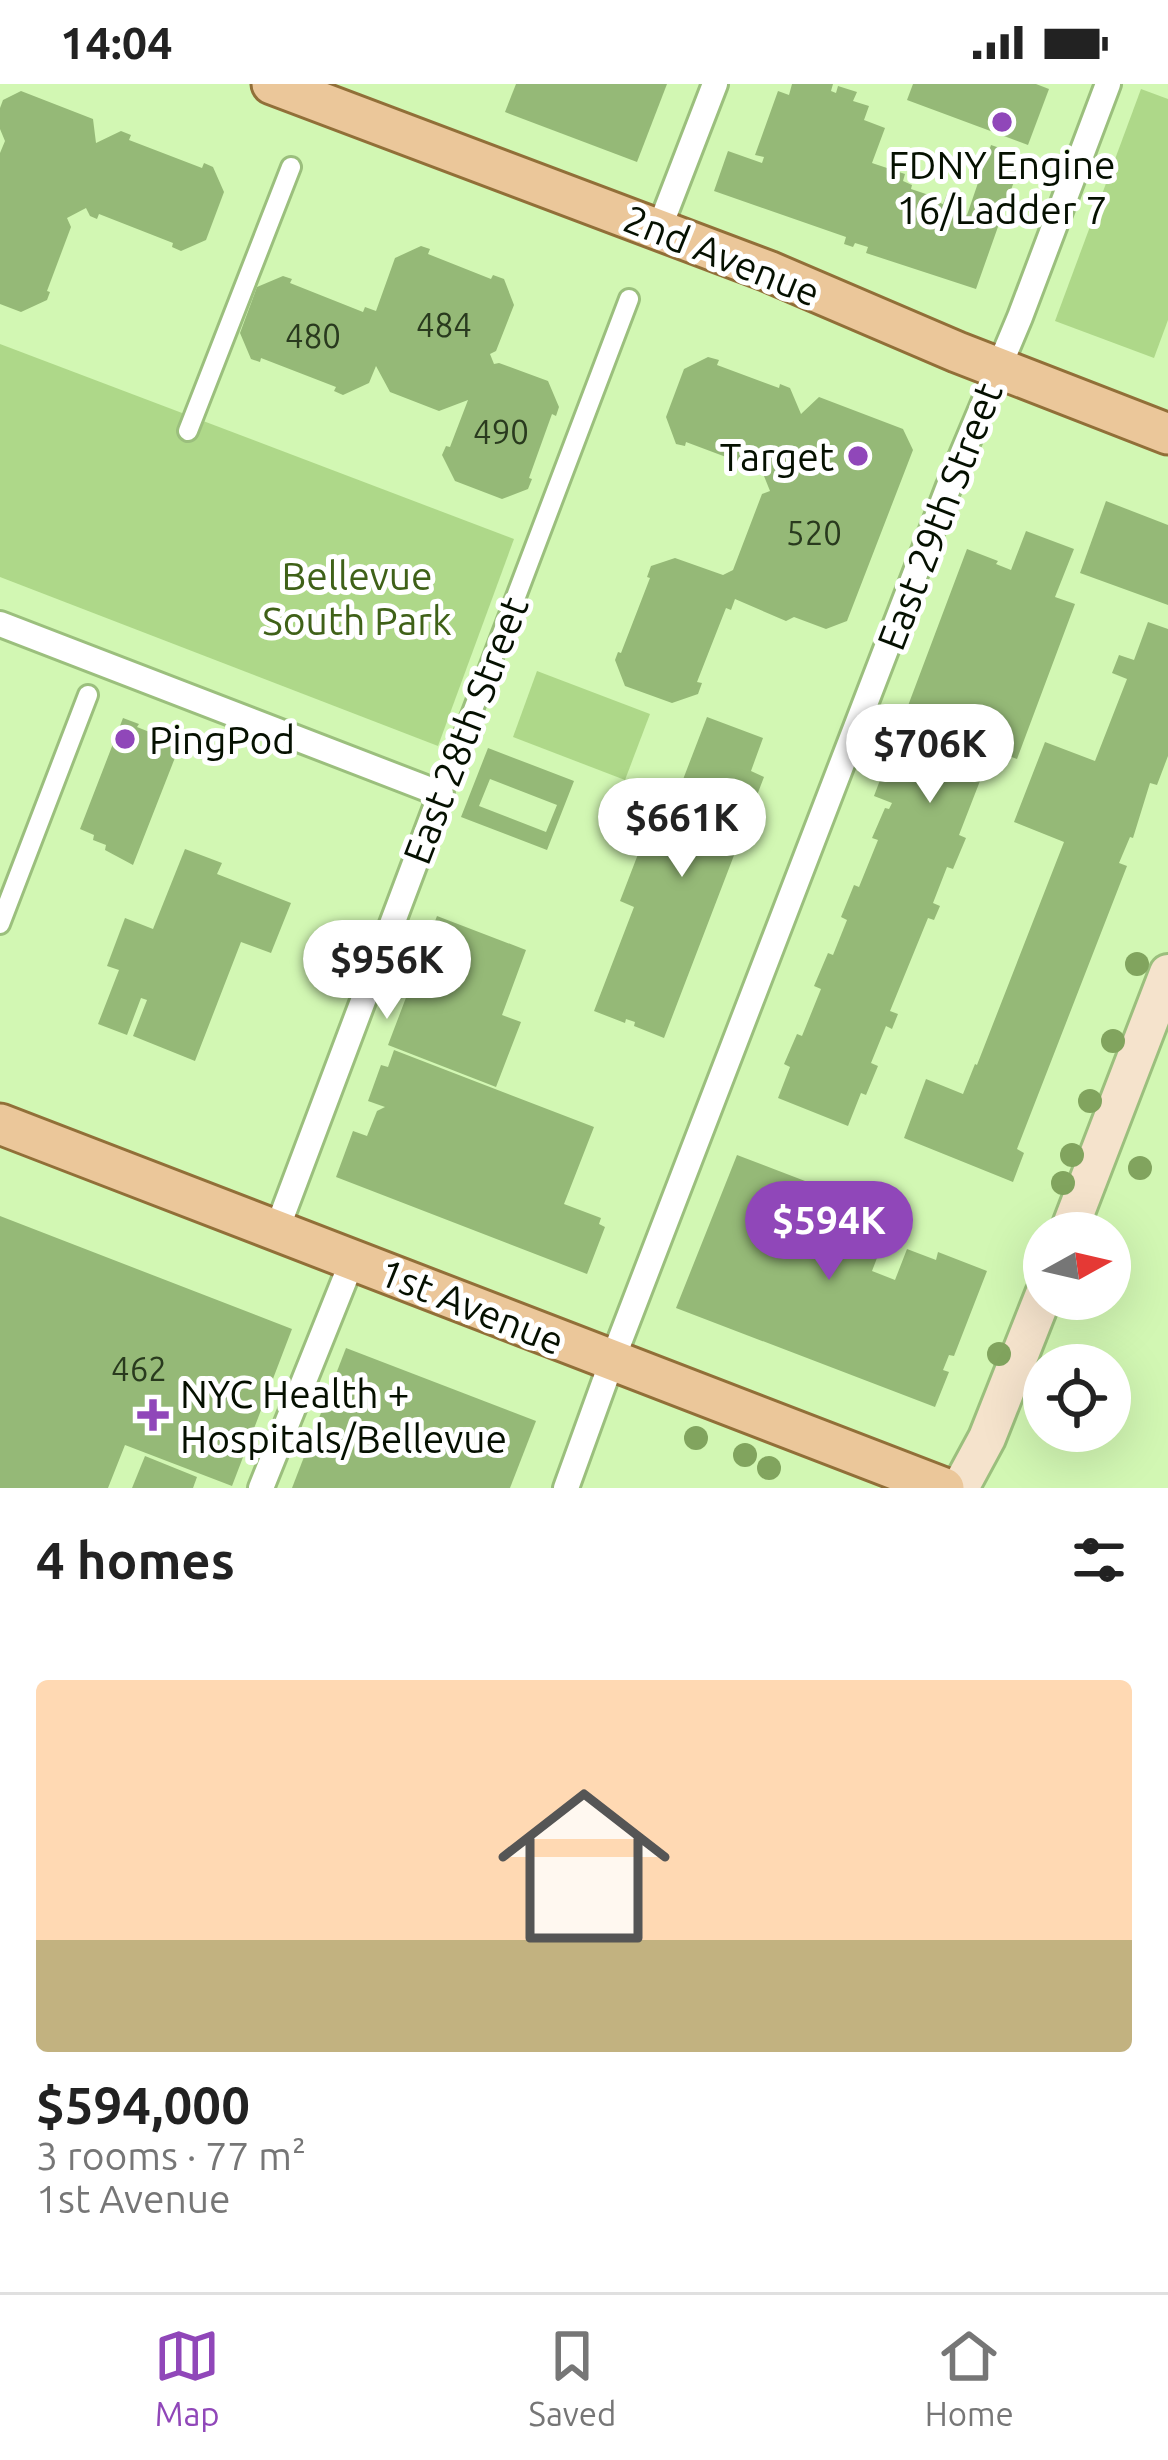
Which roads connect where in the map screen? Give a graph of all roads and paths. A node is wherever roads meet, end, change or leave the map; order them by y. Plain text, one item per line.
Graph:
1 (272, 84) edge
2 (715, 84) edge
3 (1108, 84) edge
4 (320, 92) edge
5 (291, 167) dead end
6 (659, 229) junction
7 (629, 299) dead end
8 (997, 368) junction
9 (188, 431) dead end
10 (1168, 434) edge
11 (0, 625) edge
12 (88, 694) dead end
13 (441, 794) junction
14 (0, 924) edge
15 (1168, 973) edge
16 (0, 1124) edge
17 (1076, 1212) edge
18 (277, 1229) junction
19 (353, 1259) junction
20 (1034, 1320) edge
21 (612, 1361) junction
22 (261, 1488) edge
23 (566, 1488) edge
24 (944, 1488) edge
25 (960, 1488) edge

1 - 4 main road, 2nd Avenue
2 - 6 street
3 - 8 street, East 29th Street
4 - 6 main road, 2nd Avenue
5 - 9 street
6 - 8 main road, 2nd Avenue
7 - 13 street, East 28th Street
8 - 10 main road, 2nd Avenue
8 - 21 street, East 29th Street
11 - 13 street
12 - 14 street
13 - 18 street, East 28th Street
15 - 17 main road
16 - 18 main road, 1st Avenue
18 - 19 main road, 1st Avenue
19 - 21 main road, 1st Avenue
19 - 22 street
20 - 25 main road
21 - 23 street, East 29th Street
21 - 24 main road, 1st Avenue

